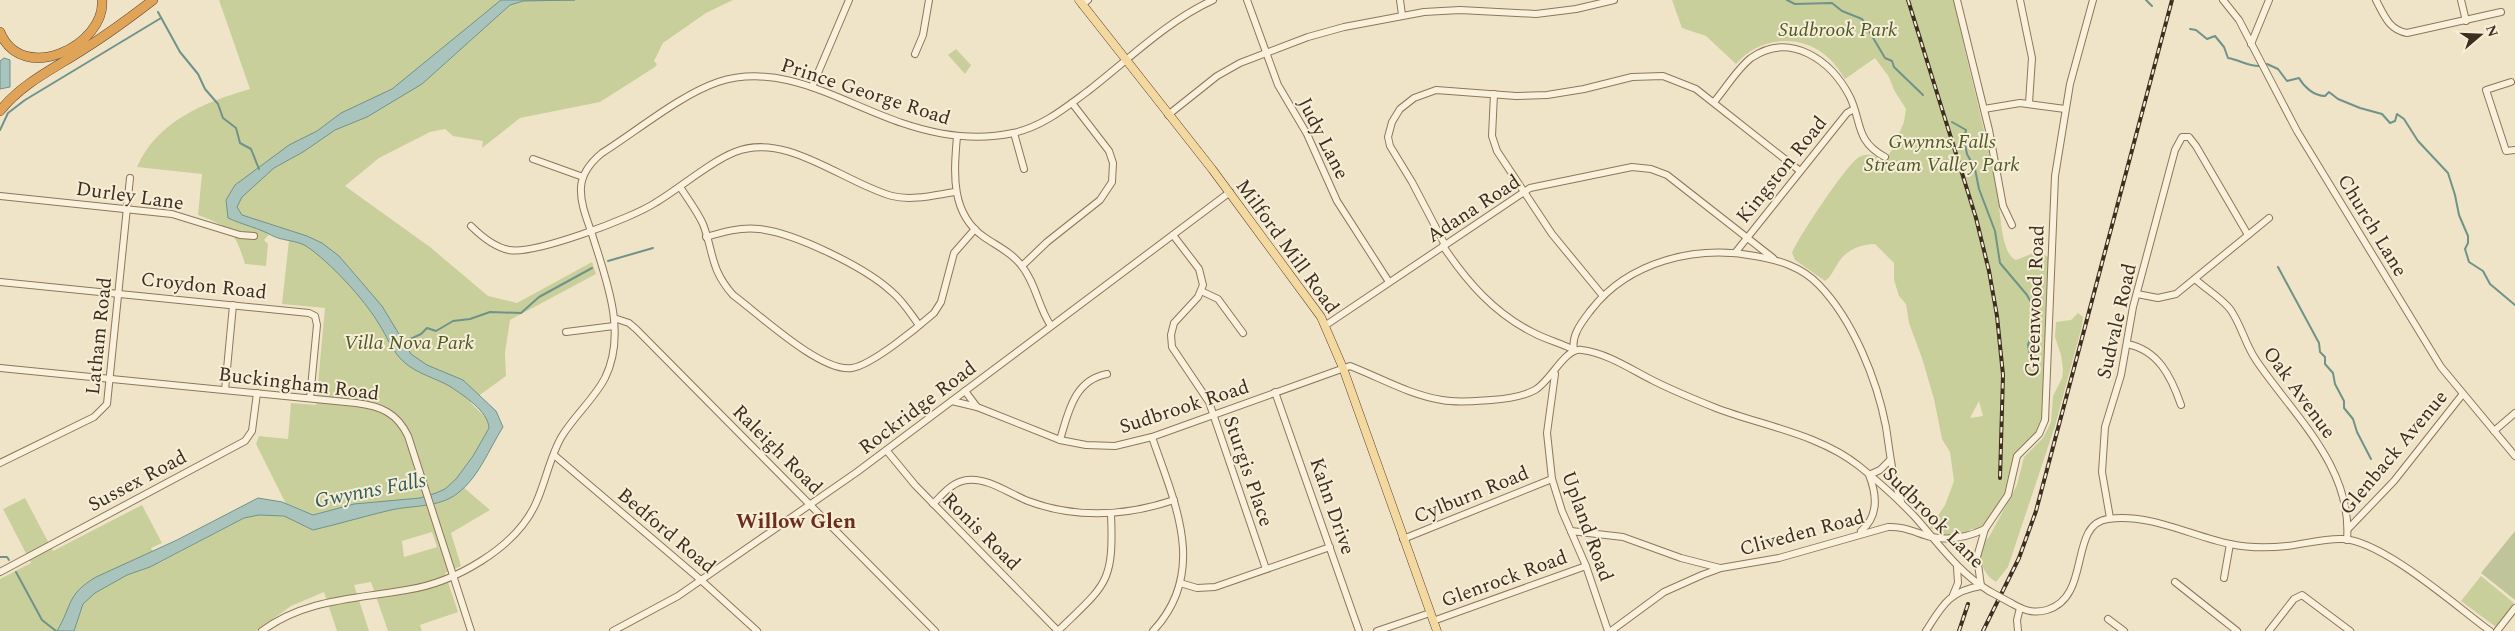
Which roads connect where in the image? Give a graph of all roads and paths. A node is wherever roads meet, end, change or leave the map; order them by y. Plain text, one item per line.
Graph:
1 (102, 0) edge
2 (154, 0) edge
3 (849, 0) edge
4 (929, 0) edge
5 (1213, 0) edge
6 (1247, 0) edge
7 (1400, 0) edge
8 (1614, 0) edge
9 (1957, 0) edge
10 (2020, 0) edge
11 (2093, 0) edge
12 (2223, 0) edge
13 (2269, 0) edge
14 (2376, 0) edge
15 (2461, 0) edge
16 (1083, 2) edge
17 (2501, 12) dead end
18 (1402, 15) junction
19 (2466, 21) junction
20 (0, 32) edge
21 (2251, 44) junction
22 (1266, 52) junction
23 (915, 54) dead end
24 (1125, 61) junction
25 (2511, 82) dead end
26 (812, 87) junction
27 (1494, 94) junction
28 (1714, 102) junction
29 (1072, 103) junction
30 (2029, 103) junction
31 (1854, 109) junction
32 (1984, 109) junction
33 (2065, 109) junction
34 (0, 111) edge
35 (1168, 115) junction
36 (1014, 133) junction
37 (957, 136) junction
38 (2515, 150) edge
39 (1885, 157) dead end
40 (533, 159) dead end
41 (1024, 169) dead end
42 (1800, 171) junction
43 (583, 177) junction
44 (130, 178) dead end
45 (680, 187) junction
46 (1524, 191) junction
47 (955, 192) junction
48 (1230, 192) junction
49 (0, 196) edge
50 (128, 209) junction
51 (2269, 218) dead end
52 (2012, 225) dead end
53 (471, 226) dead end
54 (974, 229) junction
55 (591, 231) junction
56 (1173, 234) junction
57 (2248, 235) junction
58 (254, 236) dead end
59 (706, 237) junction
60 (1747, 238) junction
61 (1444, 245) junction
62 (1735, 253) junction
63 (1777, 261) junction
64 (1022, 266) junction
65 (2195, 279) junction
66 (0, 282) edge
67 (1390, 282) junction
68 (1202, 291) junction
69 (119, 293) junction
70 (2137, 294) junction
71 (1603, 296) junction
72 (233, 305) junction
73 (614, 318) junction
74 (919, 324) junction
75 (1326, 325) junction
76 (614, 326) junction
77 (1051, 326) junction
78 (566, 332) dead end
79 (1242, 333) dead end
80 (2127, 344) junction
81 (1574, 350) junction
82 (0, 368) edge
83 (1343, 368) junction
84 (1556, 371) junction
85 (1107, 374) dead end
86 (111, 379) junction
87 (1539, 387) junction
88 (225, 390) junction
89 (965, 391) junction
90 (1275, 392) junction
91 (257, 393) junction
92 (1551, 394) junction
93 (2462, 395) junction
94 (310, 398) junction
95 (952, 401) junction
96 (2181, 405) dead end
97 (978, 407) junction
98 (2515, 413) edge
99 (1213, 415) junction
100 (2494, 431) junction
101 (1152, 436) junction
102 (1060, 440) junction
103 (887, 451) junction
104 (554, 455) junction
105 (2515, 456) edge
106 (1890, 460) junction
107 (0, 463) edge
108 (1869, 475) junction
109 (1552, 479) junction
110 (1174, 500) junction
111 (810, 504) junction
112 (933, 504) junction
113 (1902, 504) junction
114 (1111, 514) junction
115 (2110, 518) junction
116 (1985, 529) junction
117 (2348, 529) junction
118 (1571, 531) junction
119 (1858, 534) junction
120 (1931, 537) junction
121 (1403, 539) junction
122 (2348, 540) junction
123 (2230, 544) junction
124 (1330, 547) junction
125 (1586, 566) junction
126 (1957, 566) junction
127 (1721, 568) junction
128 (1266, 569) junction
129 (0, 572) edge
130 (453, 575) junction
131 (2224, 578) dead end
132 (702, 581) junction
133 (2175, 582) dead end
134 (1180, 583) junction
135 (1981, 586) junction
136 (1953, 595) junction
137 (2020, 608) junction
138 (2515, 608) edge
139 (1430, 612) junction
140 (2108, 618) dead end
141 (1433, 621) junction
142 (262, 631) edge
143 (470, 631) edge
144 (613, 631) edge
145 (757, 631) edge
146 (935, 631) edge
147 (1058, 631) edge
148 (1153, 631) edge
149 (1359, 631) edge
150 (1377, 631) edge
151 (1436, 631) edge
152 (1610, 631) edge
153 (1926, 631) edge
154 (2018, 631) edge
155 (2124, 631) edge
156 (2237, 631) edge
157 (2268, 631) edge
158 (2350, 631) edge
159 (2490, 631) edge
160 (2497, 631) edge

1 - 20 highway
2 - 34 highway
3 - 26 street
4 - 23 street
5 - 24 street, Prince George Road
6 - 22 street, Judy Lane
7 - 18 street
8 - 18 street
9 - 32 street
10 - 30 street
11 - 33 street, Greenwood Road
12 - 21 street, Church Lane
13 - 21 street
14 - 19 street
15 - 19 street
16 - 24 main road, Milford Mill Road
17 - 19 street
18 - 22 street
21 - 93 street, Church Lane
22 - 35 street
22 - 67 street, Judy Lane
24 - 29 street, Prince George Road
24 - 35 main road, Milford Mill Road
25 - 38 street
26 - 37 street, Prince George Road
26 - 43 street, Prince George Road
27 - 28 street
27 - 46 street
27 - 61 street
28 - 31 street
28 - 42 street
29 - 36 street, Prince George Road
29 - 64 street
30 - 32 street
30 - 33 street
31 - 39 street
31 - 42 street, Kingston Road
32 - 52 street
33 - 116 street, Greenwood Road
35 - 48 main road, Milford Mill Road
36 - 37 street, Prince George Road
36 - 41 street
37 - 47 street
40 - 43 street
42 - 60 street, Kingston Road
43 - 55 street
44 - 50 street, Latham Road
45 - 47 street
45 - 55 street
45 - 59 street
46 - 60 street, Adana Road
46 - 61 street, Adana Road
46 - 71 street
47 - 54 street
48 - 56 street, Rockridge Road
48 - 75 main road, Milford Mill Road
49 - 50 street, Durley Lane
50 - 58 street, Durley Lane
50 - 69 street, Latham Road
51 - 57 street
53 - 55 street
54 - 64 street
54 - 74 street
55 - 73 street
56 - 68 street
56 - 77 street, Rockridge Road
57 - 65 street
57 - 70 street, Sudvale Road
59 - 74 street
59 - 74 street
60 - 62 street, Kingston Road
60 - 63 street, Adana Road
61 - 67 street, Adana Road
61 - 81 street
62 - 63 street
62 - 71 street
63 - 106 street
64 - 77 street
65 - 70 street
65 - 117 street, Oak Avenue
66 - 69 street, Croydon Road
67 - 75 street, Adana Road
68 - 79 street
68 - 99 street, Sturgis Place
69 - 72 street, Croydon Road
69 - 86 street, Latham Road
70 - 80 street, Sudvale Road
71 - 81 street
72 - 88 street
72 - 94 street, Croydon Road
73 - 76 street
73 - 111 street, Raleigh Road
75 - 83 main road, Milford Mill Road
76 - 78 street
76 - 104 street
77 - 89 street, Rockridge Road
80 - 96 street
80 - 115 street, Sudvale Road
81 - 84 street
81 - 108 street, Sudbrook Lane
82 - 86 street, Buckingham Road
83 - 87 street
83 - 90 street, Sudbrook Road
83 - 121 main road, Milford Mill Road
84 - 87 street
84 - 92 street, Upland Road
85 - 102 street
86 - 88 street, Buckingham Road
86 - 107 street, Latham Road
87 - 92 street
88 - 91 street, Buckingham Road
89 - 95 street, Rockridge Road
89 - 97 street, Sudbrook Road
90 - 99 street, Sudbrook Road
90 - 124 street, Kahn Drive
91 - 94 street, Buckingham Road
91 - 129 street, Sussex Road
92 - 109 street, Upland Road
93 - 100 street, Church Lane
93 - 117 street, Glenback Avenue
94 - 130 street, Buckingham Road
95 - 97 street, Sudbrook Road
95 - 103 street, Rockridge Road
97 - 102 street, Sudbrook Road
98 - 100 street
99 - 101 street, Sudbrook Road
99 - 128 street, Sturgis Place
100 - 105 street, Church Lane
101 - 102 street, Sudbrook Road
101 - 110 street
103 - 111 street, Rockridge Road
103 - 112 street, Ronis Road
104 - 130 street
104 - 132 street, Bedford Road
106 - 108 street
106 - 113 street
108 - 113 street, Sudbrook Lane
108 - 119 street
109 - 118 street, Upland Road
109 - 121 street, Cylburn Road
110 - 114 street
110 - 134 street
111 - 132 street, Rockridge Road
111 - 146 street, Raleigh Road
112 - 114 street
112 - 147 street, Ronis Road
113 - 120 street, Sudbrook Lane
114 - 147 street
115 - 123 street
115 - 137 street, Sudbrook Lane
116 - 120 street, Cliveden Road
116 - 135 street, Greenwood Road
117 - 122 street, Oak Avenue
118 - 125 street, Upland Road
118 - 127 street
119 - 120 street, Cliveden Road
119 - 127 street, Cliveden Road
120 - 126 street, Sudbrook Lane
121 - 139 main road, Milford Mill Road
122 - 123 street
122 - 159 street
123 - 131 street
124 - 128 street
124 - 149 street, Kahn Drive
125 - 141 street, Glenrock Road
125 - 152 street, Upland Road
126 - 135 street, Sudbrook Lane
126 - 136 street
127 - 152 street, Cliveden Road
128 - 134 street
130 - 142 street
130 - 143 street, Buckingham Road
132 - 144 street, Rockridge Road
132 - 145 street, Bedford Road
133 - 156 street
134 - 148 street
135 - 136 street
135 - 137 street, Sudbrook Lane, bridge
136 - 153 street
137 - 154 street
138 - 160 street
139 - 141 main road, Milford Mill Road
139 - 150 street, Glenrock Road
140 - 155 street
141 - 151 main road, Milford Mill Road
157 - 158 street

